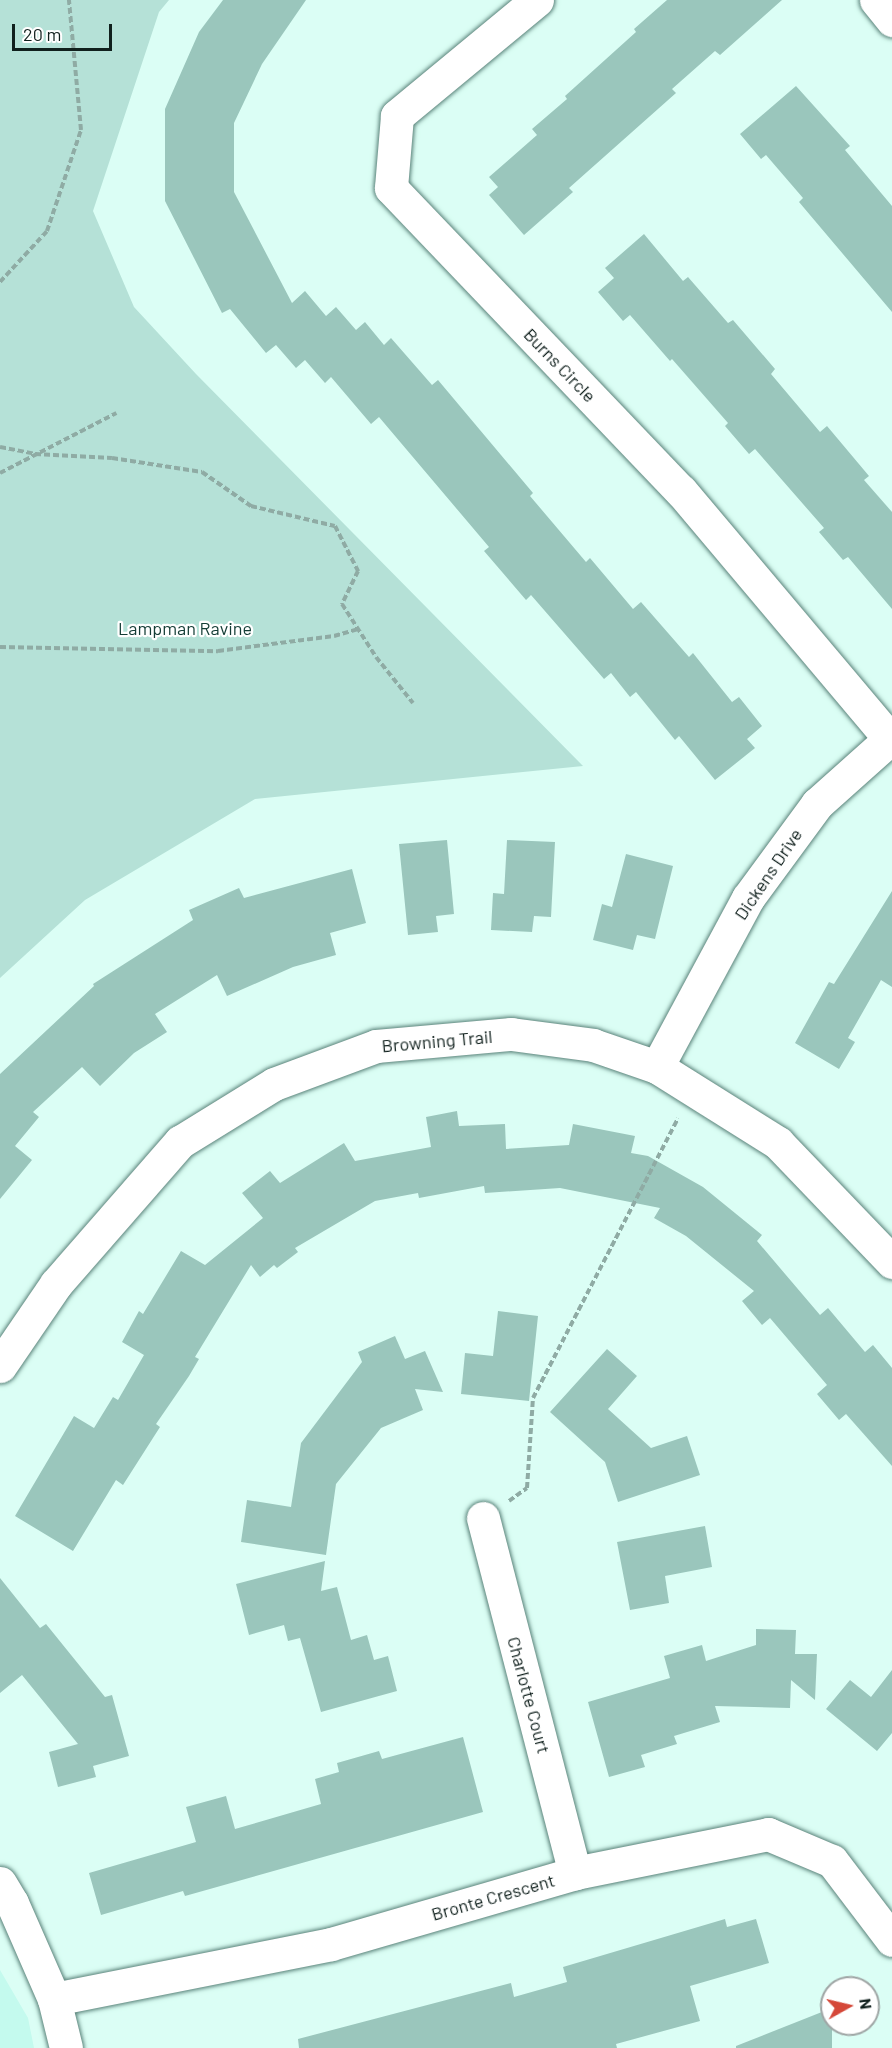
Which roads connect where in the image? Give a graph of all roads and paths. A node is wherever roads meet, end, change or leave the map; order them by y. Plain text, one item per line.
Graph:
1 (69, 0) edge
2 (537, 0) edge
3 (876, 0) edge
4 (892, 20) edge
5 (0, 282) edge
6 (116, 413) dead end
7 (0, 447) edge
8 (35, 454) junction
9 (0, 473) edge
10 (358, 629) junction
11 (0, 647) edge
12 (413, 703) dead end
13 (891, 738) edge
14 (657, 1067) junction
15 (693, 1090) junction
16 (892, 1262) edge
17 (0, 1366) edge
18 (483, 1518) joint
19 (575, 1873) junction
20 (0, 1883) edge
21 (892, 1940) edge
22 (54, 1999) junction
23 (66, 2048) edge

1 - 5 path
2 - 13 street, Burns Circle
3 - 4 street
6 - 8 path
7 - 8 path
8 - 9 path
8 - 10 path
10 - 11 path
10 - 12 path
13 - 14 street, Dickens Drive
14 - 15 street, Browning Trail
14 - 17 street, Browning Trail
15 - 16 street, Browning Trail
15 - 18 path
18 - 19 street, Charlotte Court
19 - 21 street, Bronte Crescent
19 - 22 street, Bronte Crescent
20 - 22 street
22 - 23 street

